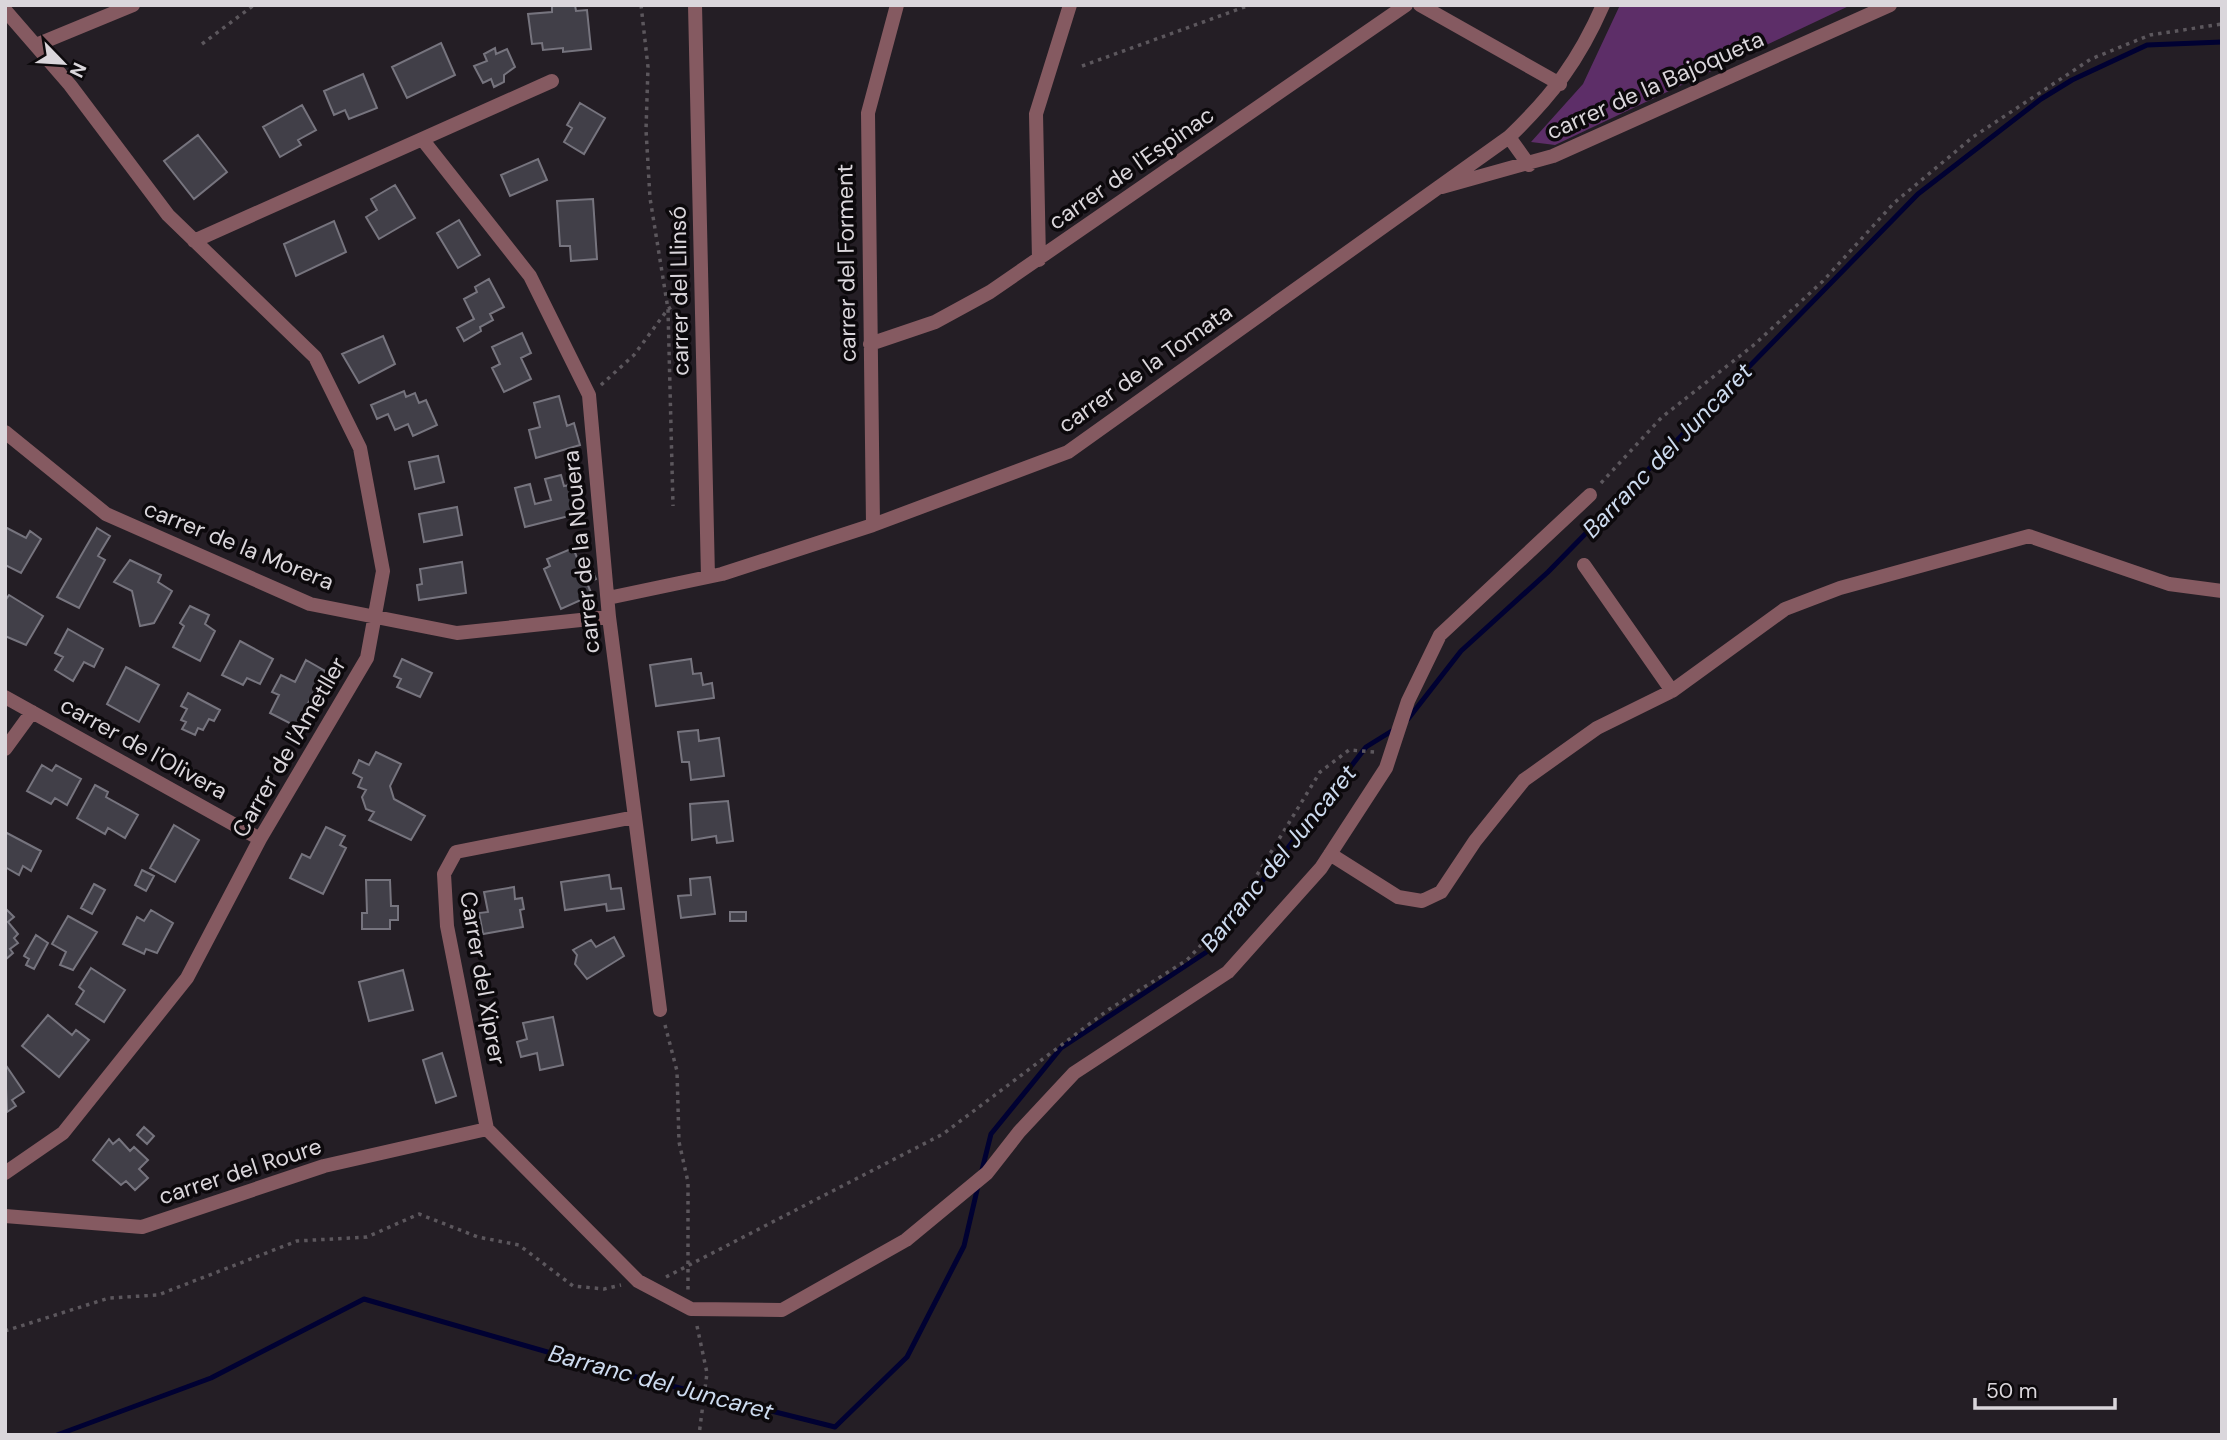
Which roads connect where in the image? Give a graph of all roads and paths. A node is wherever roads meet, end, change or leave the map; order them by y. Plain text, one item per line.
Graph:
1 (133, 5) edge
2 (254, 5) edge
3 (641, 5) edge
4 (695, 5) edge
5 (897, 5) edge
6 (1070, 5) edge
7 (1250, 5) edge
8 (1406, 5) edge
9 (1420, 5) edge
10 (1603, 5) edge
11 (1890, 5) edge
12 (5, 10) edge
13 (2222, 24) edge
14 (202, 44) dead end
15 (36, 45) junction
16 (1082, 66) dead end
17 (552, 81) dead end
18 (1560, 84) junction
19 (1509, 137) junction
20 (422, 139) junction
21 (1529, 164) junction
22 (1433, 190) junction
23 (194, 240) junction
24 (1039, 260) junction
25 (668, 309) junction
26 (870, 344) junction
27 (589, 395) junction
28 (5, 432) edge
29 (1590, 495) joint
30 (673, 506) dead end
31 (873, 525) junction
32 (1584, 565) dead end
33 (708, 577) junction
34 (2222, 591) edge
35 (608, 598) junction
36 (609, 617) junction
37 (374, 618) junction
38 (1672, 691) junction
39 (5, 697) edge
40 (32, 712) junction
41 (5, 749) edge
42 (1390, 754) junction
43 (635, 817) junction
44 (260, 839) junction
45 (1330, 854) junction
46 (660, 1010) joint
47 (487, 1129) junction
48 (5, 1173) edge
49 (5, 1216) edge
50 (687, 1268) junction
51 (638, 1281) junction
52 (691, 1309) junction
53 (5, 1331) edge
54 (699, 1435) edge

1 - 15 street
2 - 14 path
3 - 25 path
4 - 33 street, carrer del Llinsó
5 - 26 street, carrer del Forment
6 - 24 street
7 - 16 path
8 - 24 street, carrer de l'Espinac
9 - 18 street
10 - 18 street, carrer de la Tomata
11 - 21 street, carrer de la Bajoqueta
12 - 15 street, Carrer de l'Ametller
13 - 29 path
15 - 23 street, Carrer de l'Ametller
17 - 20 street
18 - 19 street, carrer de la Tomata
19 - 21 street
19 - 22 street, carrer de la Tomata
20 - 23 street
20 - 27 street, carrer de la Nouera
21 - 22 street, carrer de la Bajoqueta
22 - 31 street, carrer de la Tomata
23 - 37 street, Carrer de l'Ametller
24 - 26 street, carrer de l'Espinac
25 - 27 path
25 - 30 path
26 - 31 street, carrer del Forment
27 - 35 street, carrer de la Nouera
28 - 37 street, carrer de la Morera
29 - 42 street
31 - 33 street, carrer de la Tomata
32 - 38 street
33 - 35 street, carrer de la Tomata
34 - 38 street
35 - 36 street, carrer de la Nouera
36 - 37 street, carrer de la Morera
36 - 43 street, carrer de la Nouera
37 - 44 street, Carrer de l'Ametller
38 - 45 street
39 - 40 street, carrer de l'Olivera
40 - 41 street
40 - 44 street, carrer de l'Olivera
42 - 45 street
42 - 50 path
43 - 46 street, carrer de la Nouera
43 - 47 street, Carrer del Xiprer
44 - 48 street, Carrer de l'Ametller
45 - 52 street
46 - 50 path
47 - 49 street, carrer del Roure
47 - 51 street
50 - 52 path
51 - 52 street
51 - 53 path
52 - 54 path

